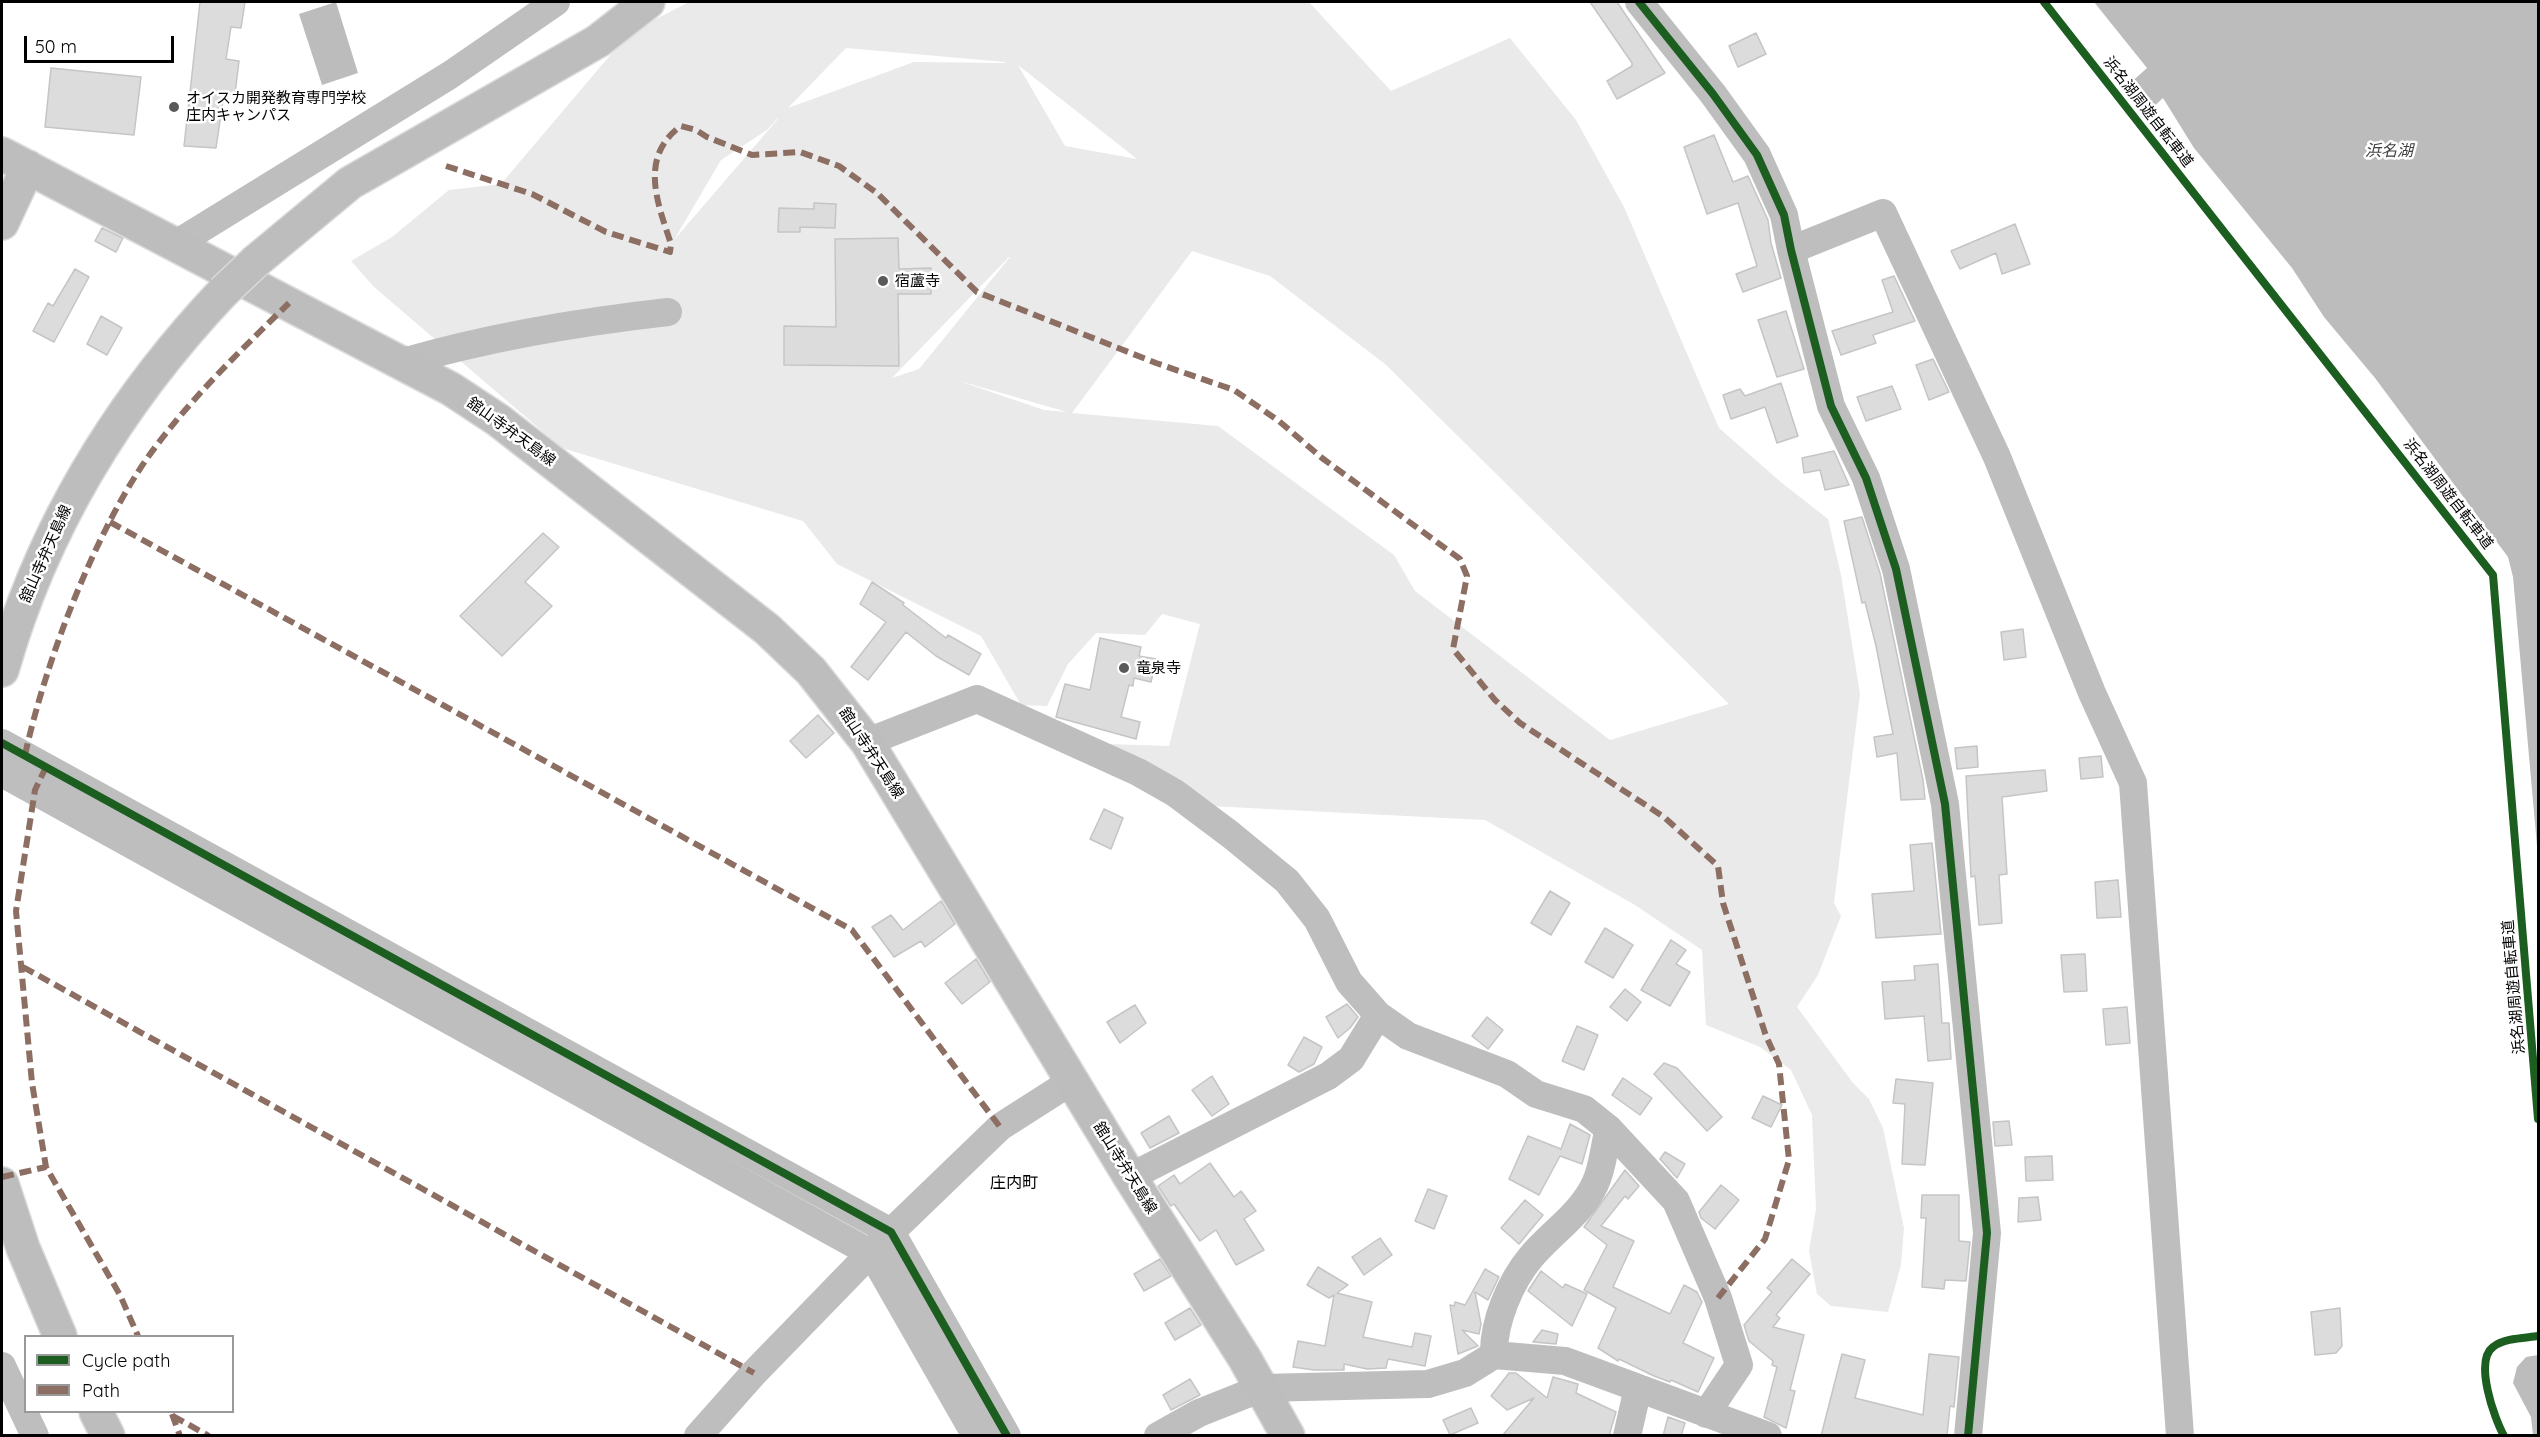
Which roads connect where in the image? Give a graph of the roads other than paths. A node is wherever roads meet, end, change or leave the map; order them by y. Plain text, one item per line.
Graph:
1 (556, 2) edge
2 (648, 2) edge
3 (1639, 2) edge
4 (15, 161) edge
5 (2, 223) edge
6 (176, 244) junction
7 (1791, 250) junction
8 (668, 312) dead end
9 (403, 362) junction
10 (2, 670) edge
11 (867, 742) junction
12 (2, 743) edge
13 (2, 773) edge
14 (1378, 1015) junction
15 (1072, 1081) junction
16 (1609, 1129) junction
17 (1130, 1177) junction
18 (2, 1184) edge
19 (891, 1232) junction
20 (872, 1254) junction
21 (60, 1335) edge
22 (1494, 1355) junction
23 (2, 1366) edge
24 (1262, 1388) junction
25 (1638, 1388) junction
26 (24, 1413) edge
27 (24, 1413) edge
28 (96, 1413) edge
29 (1706, 1413) junction
30 (35, 1436) edge
31 (108, 1436) edge
32 (698, 1436) edge
33 (976, 1436) edge
34 (1007, 1436) edge
35 (1158, 1436) edge
36 (1288, 1436) edge
37 (1627, 1436) edge
38 (1768, 1436) edge
39 (1968, 1436) edge
40 (2180, 1436) edge

1 - 6 street
2 - 10 main road, 舘山寺弁天島線, bridge
3 - 7 street
4 - 5 main road
4 - 6 main road, 舘山寺弁天島線
6 - 9 main road, 舘山寺弁天島線
7 - 39 street
7 - 40 street
8 - 9 street
9 - 11 main road, 舘山寺弁天島線
11 - 14 street
11 - 15 main road, 舘山寺弁天島線
12 - 19 street
13 - 20 street
14 - 16 street
14 - 17 street
15 - 17 main road, 舘山寺弁天島線
15 - 19 street
16 - 22 street
16 - 29 street
17 - 24 main road, 舘山寺弁天島線
18 - 21 main road
19 - 20 street
19 - 34 street
20 - 32 street
20 - 33 street
22 - 24 street
22 - 25 street
23 - 26 street
24 - 35 street
24 - 36 main road, 舘山寺弁天島線
25 - 29 street
25 - 37 street
27 - 30 street
28 - 31 main road
29 - 38 street

